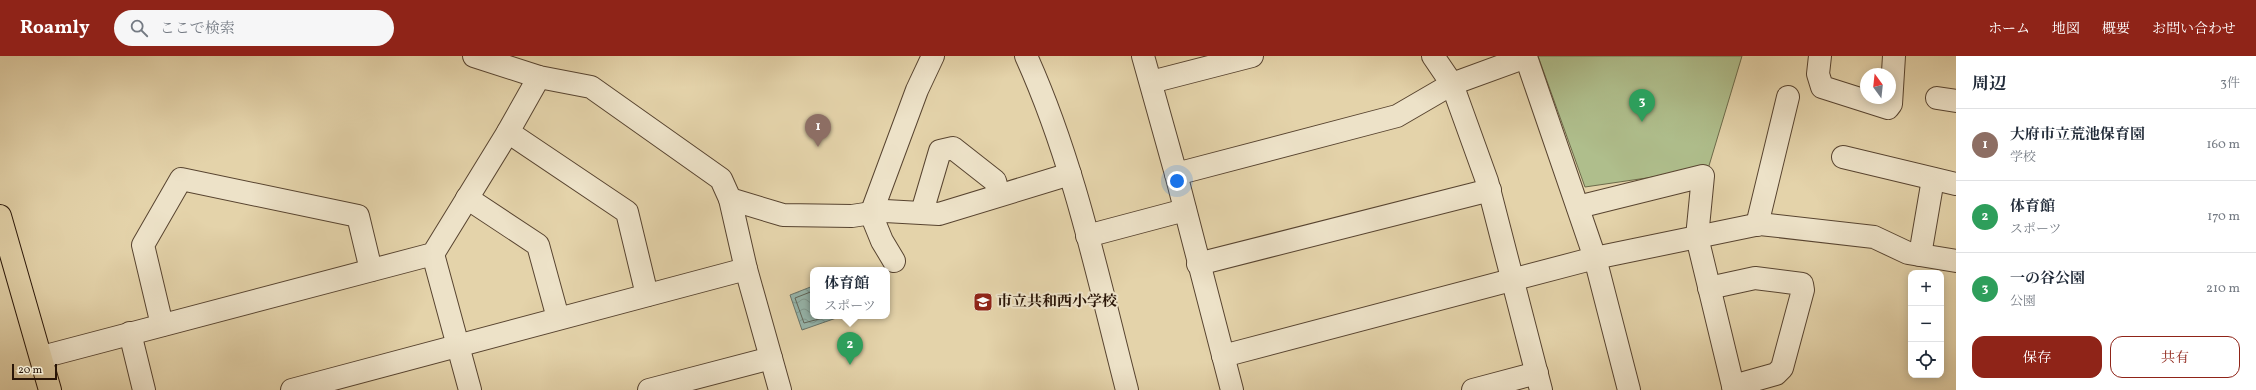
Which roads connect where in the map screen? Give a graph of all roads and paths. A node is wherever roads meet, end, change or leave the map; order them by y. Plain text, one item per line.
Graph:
1 (474, 56) edge
2 (933, 56) edge
3 (1026, 56) edge
4 (1143, 56) edge
5 (1252, 56) edge
6 (1433, 56) edge
7 (1820, 56) edge
8 (1894, 56) edge
9 (1526, 57) edge
10 (539, 77) junction
11 (1151, 82) junction
12 (1452, 84) junction
13 (1788, 97) dead end
14 (508, 132) junction
15 (1843, 157) dead end
16 (1070, 174) junction
17 (1176, 174) junction
18 (1933, 179) junction
19 (1956, 184) edge
20 (1490, 190) junction
21 (999, 195) junction
22 (466, 198) junction
23 (730, 199) junction
24 (1578, 208) junction
25 (1185, 210) junction
26 (922, 212) junction
27 (871, 214) junction
28 (0, 216) edge
29 (1757, 225) junction
30 (1087, 236) junction
31 (1697, 237) junction
32 (433, 254) junction
33 (1920, 255) junction
34 (1595, 258) junction
35 (1956, 260) edge
36 (894, 261) dead end
37 (1198, 264) junction
38 (746, 269) junction
39 (371, 270) junction
40 (1513, 280) junction
41 (1709, 288) junction
42 (647, 295) junction
43 (558, 318) junction
44 (162, 325) junction
45 (130, 333) junction
46 (459, 345) junction
47 (1223, 356) junction
48 (42, 357) junction
49 (771, 358) junction
50 (1539, 382) edge
51 (1734, 388) edge
52 (50, 390) edge
53 (144, 390) edge
54 (292, 390) edge
55 (470, 390) edge
56 (649, 390) edge
57 (780, 390) edge
58 (1127, 390) edge
59 (1232, 390) edge
60 (1473, 390) edge
61 (1629, 390) edge

1 - 10 street
2 - 27 street
3 - 16 street
4 - 11 street
5 - 11 street
6 - 12 street
7 - 8 street
9 - 12 street
9 - 24 street
10 - 14 street
10 - 23 street
11 - 17 street
12 - 17 street
12 - 20 street
13 - 29 street
14 - 22 street
14 - 42 street
15 - 18 street
16 - 21 street
16 - 30 street
17 - 25 street
18 - 19 street
18 - 33 street
20 - 37 street
20 - 40 street
21 - 26 street
21 - 26 street
22 - 32 street
22 - 43 street
23 - 27 street
23 - 38 street
24 - 31 street
24 - 34 street
25 - 30 street
25 - 37 street
26 - 27 street
27 - 36 street
28 - 48 main road
29 - 31 street
29 - 33 street
30 - 58 street
31 - 34 street
31 - 41 street
32 - 39 street
32 - 46 street
33 - 35 street
34 - 40 street
34 - 61 street
37 - 47 street
38 - 42 street
38 - 49 street
39 - 44 street
39 - 44 street
40 - 47 street
40 - 50 street
41 - 51 street
41 - 51 street
42 - 43 street
43 - 46 street
44 - 45 street
45 - 48 street
45 - 53 street
46 - 54 street
46 - 55 street
47 - 59 street
48 - 52 main road
49 - 56 street
49 - 57 street
50 - 60 street

